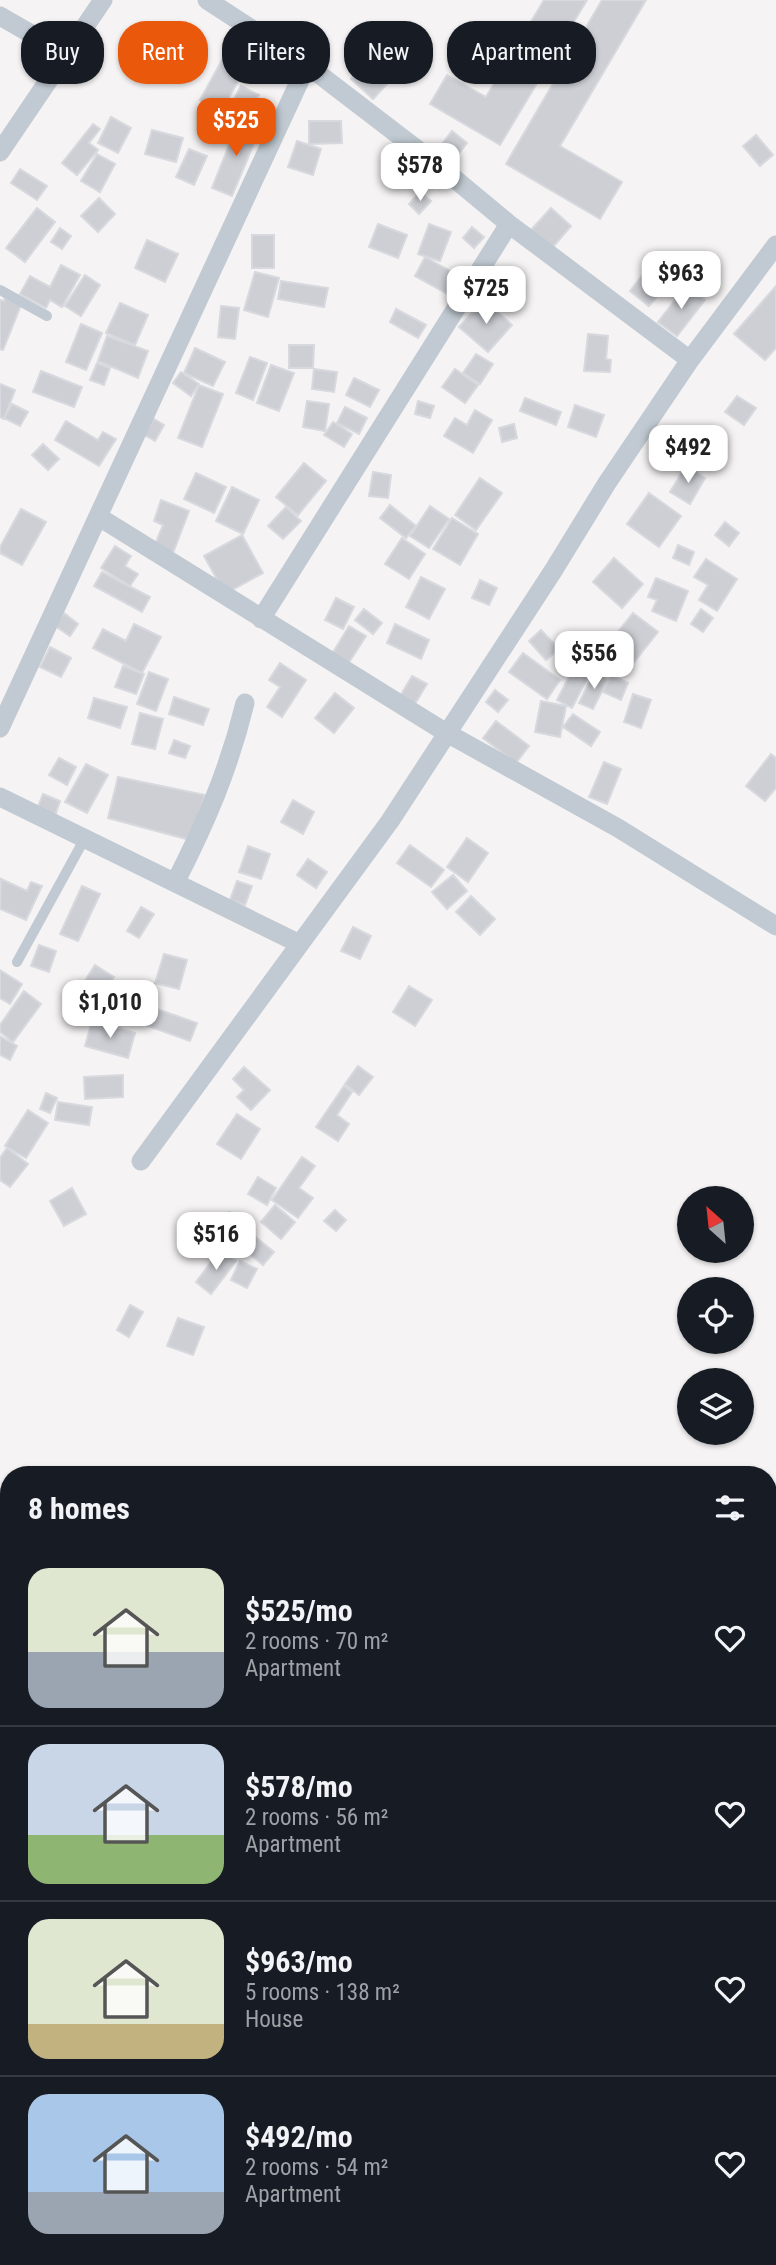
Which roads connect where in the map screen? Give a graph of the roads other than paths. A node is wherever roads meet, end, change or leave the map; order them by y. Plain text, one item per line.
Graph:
1 (103, 0) edge
2 (207, 0) edge
3 (0, 16) edge
4 (88, 21) edge
5 (239, 21) edge
6 (21, 28) edge
7 (330, 83) edge
8 (45, 84) edge
9 (298, 84) edge
10 (0, 152) edge
11 (509, 225) junction
12 (776, 245) edge
13 (0, 290) edge
14 (47, 316) dead end
15 (690, 360) junction
16 (99, 517) junction
17 (261, 619) junction
18 (245, 703) dead end
19 (0, 728) edge
20 (445, 732) junction
21 (0, 797) edge
22 (85, 838) junction
23 (176, 881) junction
24 (776, 926) edge
25 (300, 944) junction
26 (17, 962) dead end
27 (141, 1161) dead end

1 - 4 street
2 - 5 street
3 - 6 street
7 - 11 street
8 - 10 street
9 - 16 street
11 - 15 street
11 - 17 street
12 - 15 street
13 - 14 lane
15 - 20 street
16 - 17 street
16 - 19 street
17 - 20 street
18 - 23 street
20 - 24 street
20 - 25 street
21 - 22 street
22 - 23 street
22 - 26 lane
23 - 25 street
25 - 27 street

